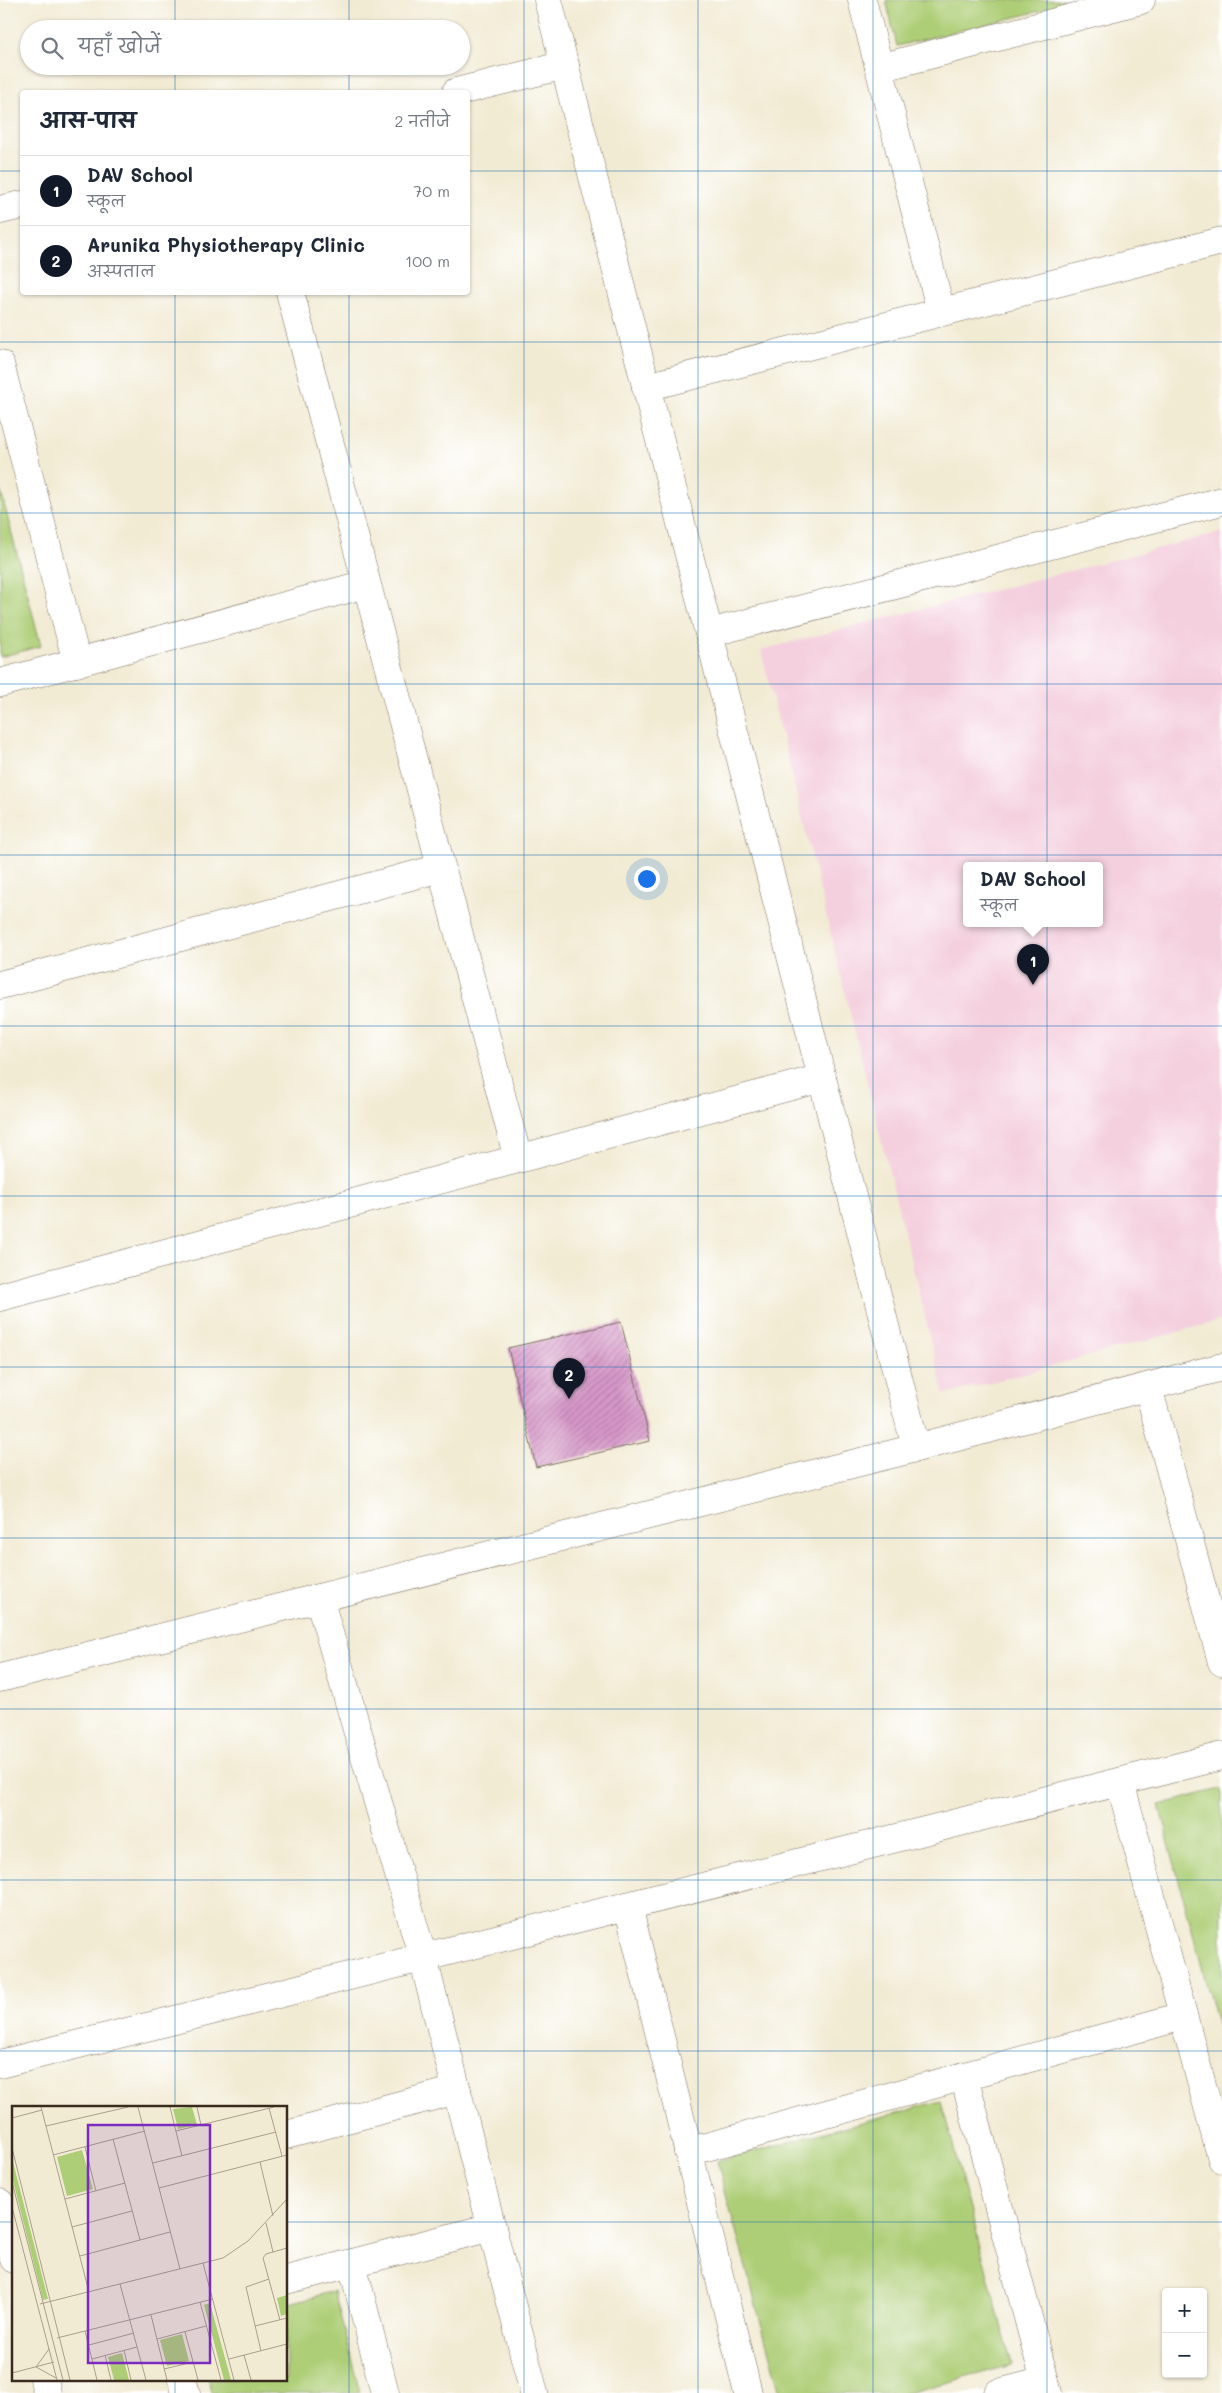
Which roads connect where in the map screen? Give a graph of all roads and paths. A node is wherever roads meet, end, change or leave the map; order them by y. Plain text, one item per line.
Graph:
1 (548, 0) edge
2 (862, 0) edge
3 (1136, 1) edge
4 (565, 65) junction
5 (879, 68) junction
6 (464, 90) edge
7 (20, 205) edge
8 (0, 210) edge
9 (1222, 241) edge
10 (291, 295) edge
11 (941, 312) junction
12 (0, 364) edge
13 (646, 387) junction
14 (1222, 501) edge
15 (366, 584) junction
16 (709, 633) junction
17 (77, 663) junction
18 (0, 683) edge
19 (441, 868) junction
20 (0, 985) edge
21 (822, 1078) junction
22 (518, 1159) junction
23 (0, 1297) edge
24 (1222, 1367) edge
25 (1148, 1387) junction
26 (916, 1448) junction
27 (319, 1598) junction
28 (1222, 1662) edge
29 (1, 1673) edge
30 (1222, 1756) edge
31 (1120, 1782) junction
32 (628, 1906) junction
33 (423, 1958) junction
34 (1183, 2016) junction
35 (0, 2064) edge
36 (964, 2076) junction
37 (457, 2090) junction
38 (288, 2135) edge
39 (688, 2152) junction
40 (1222, 2159) edge
41 (5, 2207) edge
42 (492, 2227) junction
43 (12, 2247) edge
44 (352, 2263) junction
45 (288, 2279) edge
46 (44, 2380) edge
47 (182, 2380) edge
48 (1047, 2387) edge
49 (47, 2393) edge
50 (186, 2393) edge
51 (385, 2393) edge
52 (534, 2393) edge
53 (748, 2393) edge
54 (998, 2393) edge

1 - 4 street
2 - 5 street
3 - 5 street
4 - 6 street
4 - 13 street
5 - 11 street
7 - 8 street
9 - 11 street
10 - 15 street
11 - 13 street
12 - 17 street
13 - 16 street
14 - 16 street
15 - 17 street
15 - 19 street
16 - 21 street
17 - 18 street
19 - 20 street
19 - 22 street
21 - 22 street
21 - 26 street
22 - 23 street
24 - 25 street
25 - 26 street
25 - 28 street
26 - 27 street
27 - 29 street
27 - 33 street
30 - 31 street
31 - 32 street
31 - 34 street
32 - 33 street
32 - 39 street
33 - 35 street
33 - 37 street
34 - 36 street
34 - 40 street
36 - 39 street
36 - 48 street
37 - 38 street
37 - 42 street
39 - 53 street
41 - 43 street
42 - 44 street
42 - 52 street
44 - 45 street
44 - 51 street
46 - 49 street
47 - 50 street
48 - 54 street

